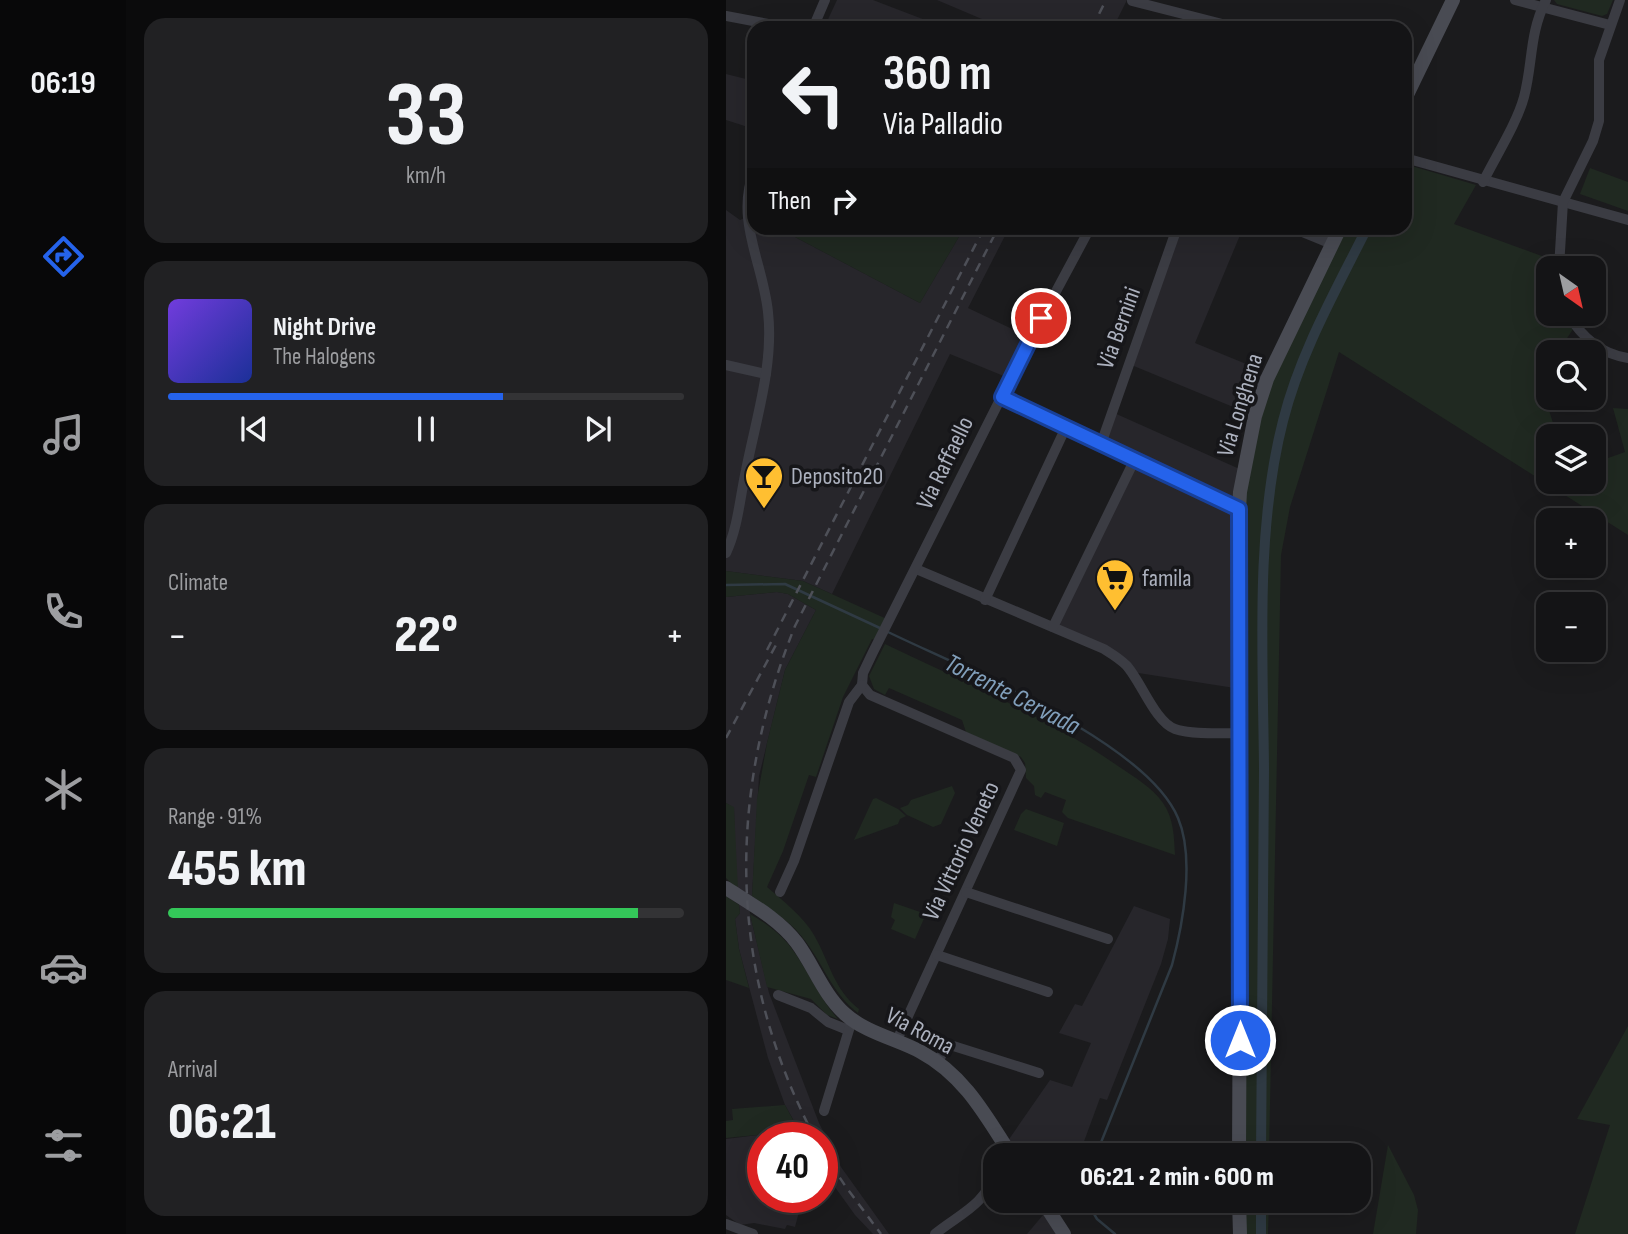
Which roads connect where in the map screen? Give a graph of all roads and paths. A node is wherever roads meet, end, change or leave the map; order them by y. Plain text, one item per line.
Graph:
1 (825, 0) edge
2 (1162, 0) edge
3 (1453, 0) edge
4 (1515, 0) edge
5 (1620, 0) edge
6 (1132, 1) edge
7 (1544, 4) edge
8 (1172, 10) junction
9 (726, 16) edge
10 (753, 21) edge
11 (816, 21) edge
12 (1212, 21) edge
13 (1610, 25) junction
14 (1412, 68) edge
15 (1412, 160) edge
16 (1483, 182) junction
17 (747, 191) edge
18 (1563, 202) junction
19 (1628, 220) edge
20 (747, 221) edge
21 (750, 235) edge
22 (1086, 235) edge
23 (1175, 235) edge
24 (1310, 235) edge
25 (1336, 235) edge
26 (1332, 244) junction
27 (1560, 256) edge
28 (1574, 326) edge
29 (1628, 358) edge
30 (726, 365) edge
31 (766, 374) junction
32 (1002, 397) junction
33 (1066, 427) junction
34 (1101, 444) junction
35 (1134, 461) junction
36 (1239, 509) junction
37 (726, 553) edge
38 (916, 569) junction
39 (985, 600) junction
40 (1053, 627) junction
41 (862, 685) junction
42 (1241, 733) junction
43 (726, 888) edge
44 (780, 892) dead end
45 (966, 892) junction
46 (1108, 939) dead end
47 (937, 955) junction
48 (1048, 992) dead end
49 (778, 995) dead end
50 (850, 1025) junction
51 (897, 1040) junction
52 (938, 1062) junction
53 (1039, 1073) dead end
54 (824, 1111) dead end
55 (1002, 1143) edge
56 (1239, 1143) edge
57 (983, 1196) edge
58 (1050, 1213) edge
59 (1239, 1213) edge
60 (726, 1224) edge
61 (753, 1234) edge
62 (935, 1234) edge
63 (1064, 1234) edge
64 (1238, 1234) edge

1 - 11 street
2 - 8 street
3 - 14 street
4 - 7 street
5 - 13 street
6 - 8 street
7 - 13 street
7 - 16 street
8 - 12 street
9 - 10 street
13 - 18 street
15 - 16 street
16 - 18 street
17 - 20 street
18 - 19 street
18 - 27 street
21 - 31 street
22 - 32 street, Via Raffaello
23 - 34 street, Via Bernini
24 - 26 street
25 - 26 street, Via Longhena
26 - 36 street, Via Longhena
28 - 29 street
30 - 31 street
31 - 37 street
32 - 33 street
32 - 38 street, Via Raffaello
33 - 34 street
33 - 39 street
34 - 35 street
35 - 36 street
35 - 40 street
36 - 42 street, Via Longhena
38 - 39 street
38 - 41 street, Via Raffaello
39 - 40 street
40 - 42 street
41 - 44 street, Via Raffaello
41 - 45 street, Via Vittorio Veneto
42 - 56 street, Via Longhena
43 - 50 street, Via Roma
45 - 46 street
45 - 47 street, Via Vittorio Veneto
47 - 48 street
47 - 51 street, Via Vittorio Veneto
49 - 50 street, Via Roma
50 - 51 street, Via Roma
50 - 54 street, Via Roma
51 - 52 street, Via Roma
52 - 53 street
52 - 55 street, Via Roma
57 - 62 street
58 - 63 street
59 - 64 street
60 - 61 street

